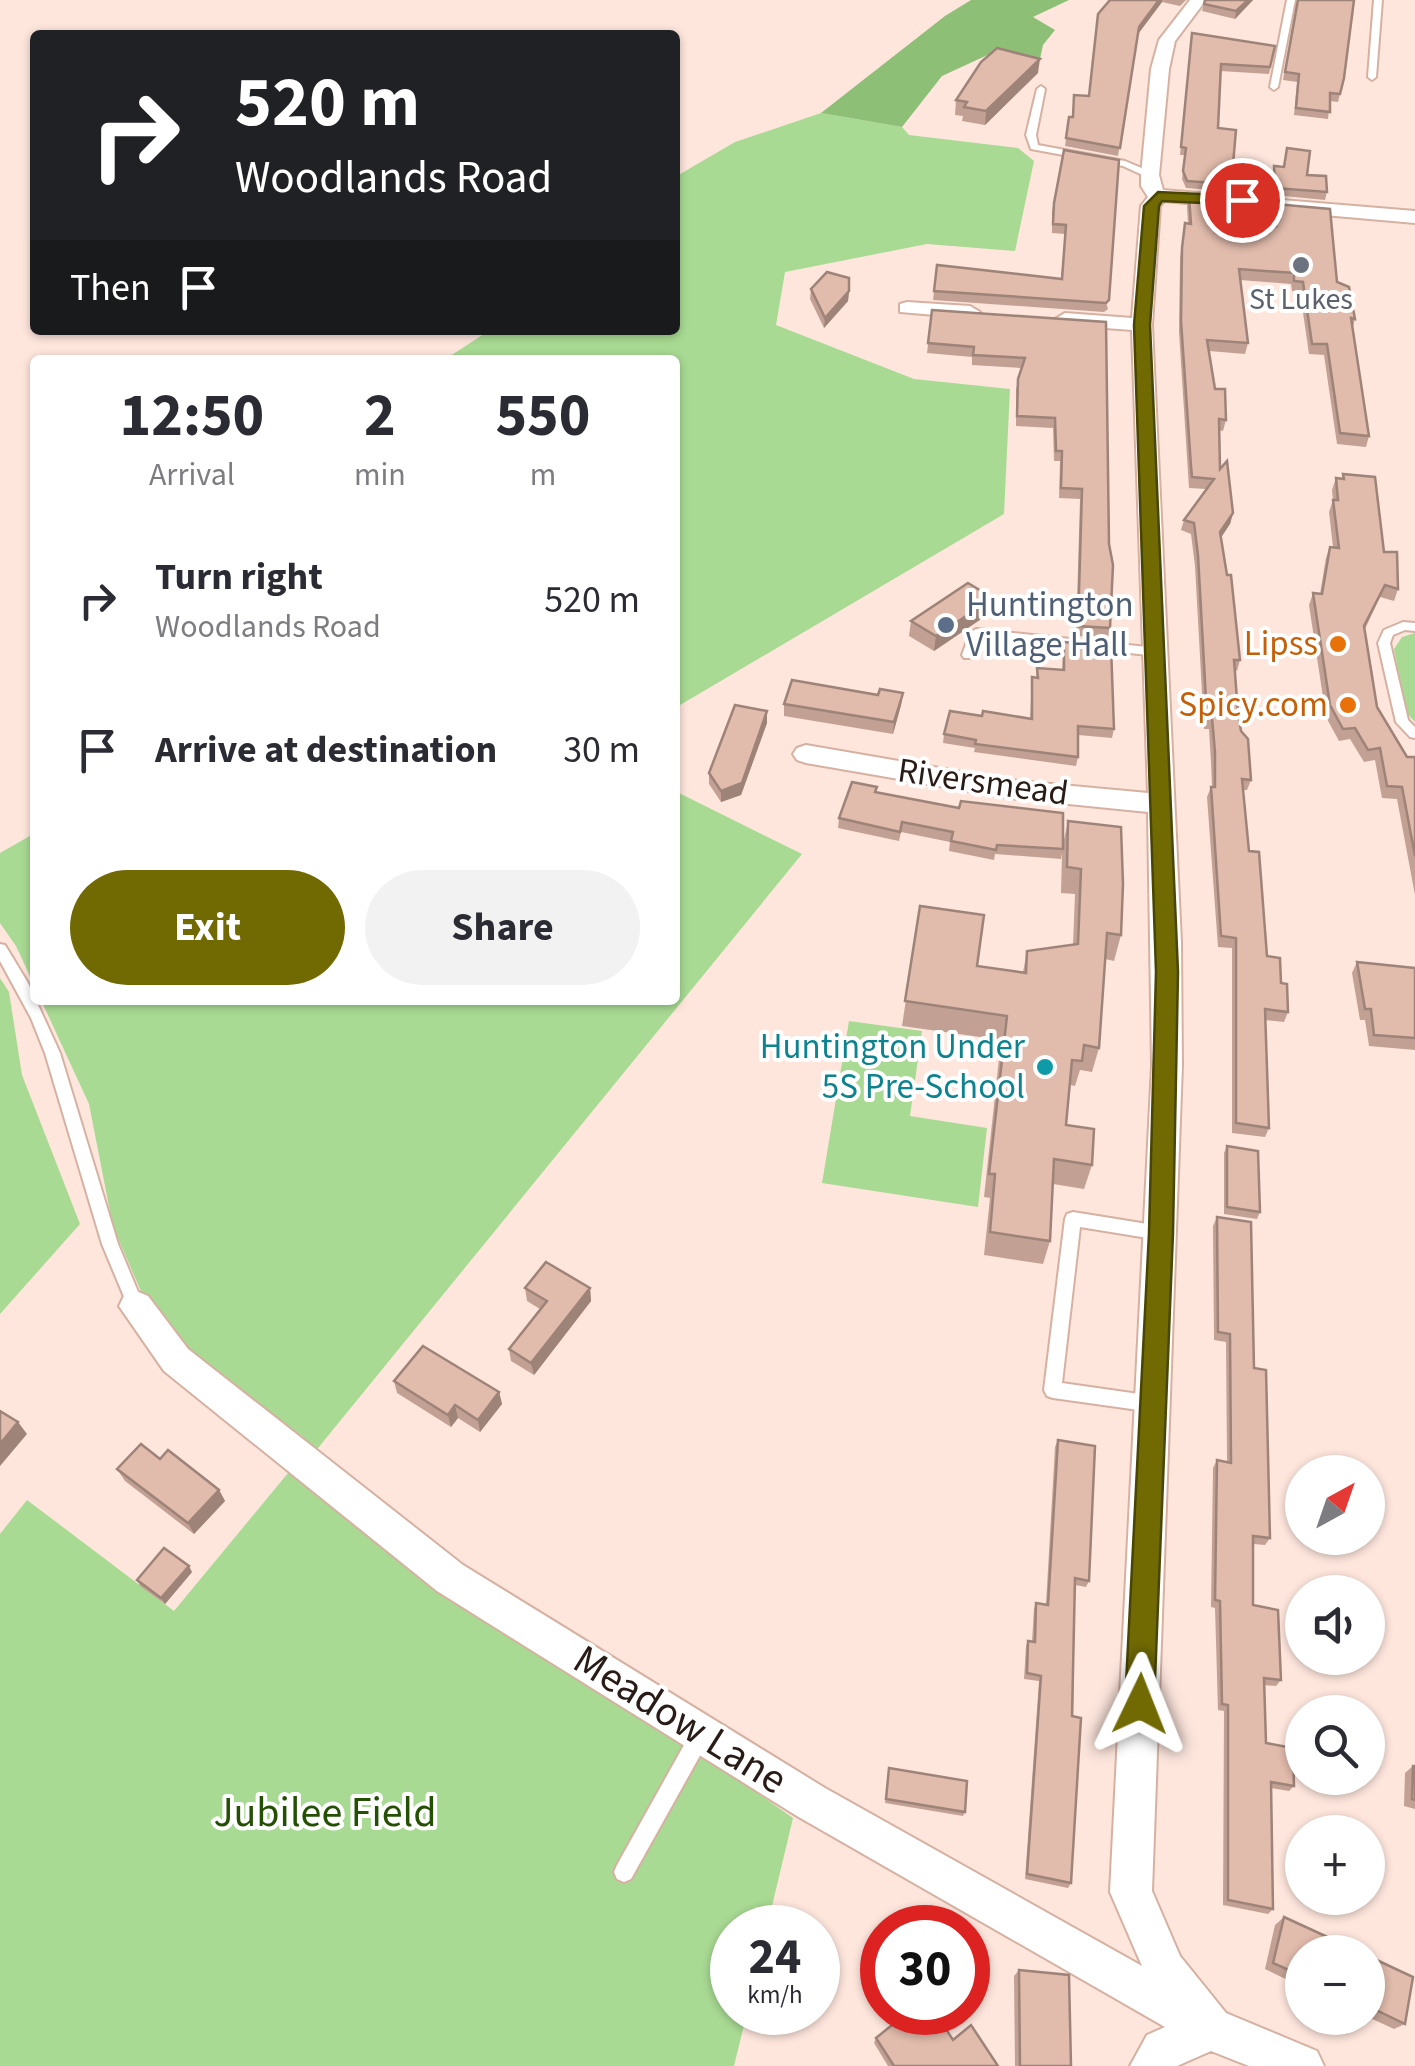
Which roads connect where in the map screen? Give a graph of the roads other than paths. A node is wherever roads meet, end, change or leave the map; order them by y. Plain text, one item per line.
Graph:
1 (1198, 0) edge
2 (1291, 0) edge
3 (1378, 0) edge
4 (1372, 76) dead end
5 (1274, 88) dead end
6 (1041, 89) dead end
7 (1154, 186) junction
8 (1415, 217) edge
9 (907, 308) dead end
10 (985, 314) edge
11 (1044, 318) edge
12 (1142, 325) junction
13 (1415, 626) edge
14 (1157, 652) junction
15 (968, 655) dead end
16 (1415, 734) edge
17 (806, 754) dead end
18 (1162, 804) junction
19 (0, 948) edge
20 (30, 998) edge
21 (33, 1005) edge
22 (1161, 1233) junction
23 (136, 1306) joint
24 (1153, 1404) junction
25 (702, 1733) junction
26 (624, 1872) dead end
27 (1211, 2029) junction
28 (1152, 2066) edge
29 (1302, 2066) edge

1 - 7 street
2 - 5 lane
3 - 4 lane
6 - 7 lane
7 - 8 street
7 - 12 street
9 - 10 street
11 - 12 street
12 - 14 street
13 - 16 lane
14 - 15 lane
14 - 18 street
17 - 18 street, Riversmead
18 - 22 street
19 - 20 lane
21 - 23 lane
22 - 24 street
22 - 24 lane
23 - 25 street, Meadow Lane
24 - 27 street
25 - 26 lane
25 - 27 street, Meadow Lane
27 - 28 street
27 - 29 street, Meadow Lane

